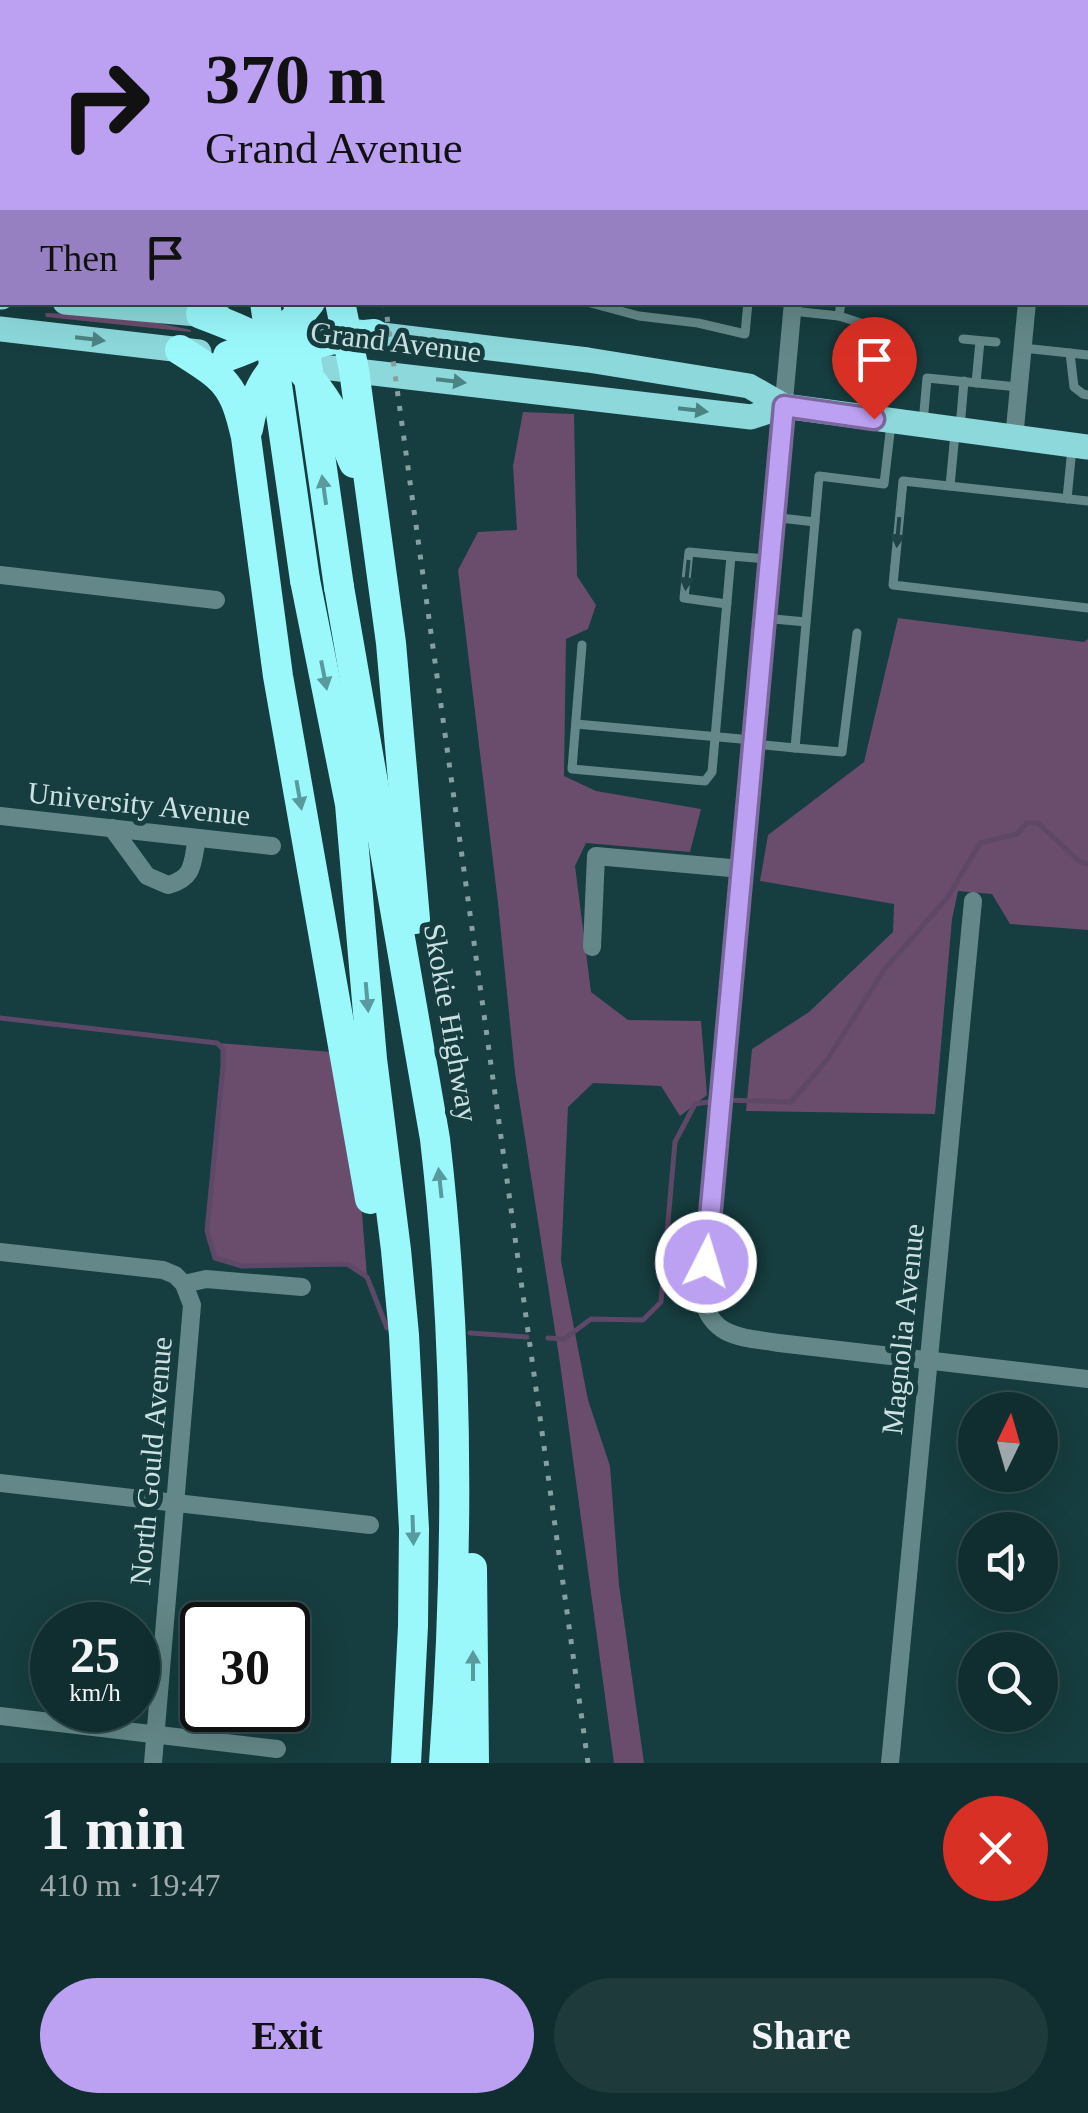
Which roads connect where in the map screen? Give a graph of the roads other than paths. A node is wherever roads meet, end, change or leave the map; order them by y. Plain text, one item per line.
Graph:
1 (113, 305) edge
2 (267, 305) edge
3 (271, 305) edge
4 (598, 305) edge
5 (748, 305) edge
6 (840, 305) edge
7 (1027, 305) edge
8 (793, 307) edge
9 (193, 310) edge
10 (839, 316) junction
11 (867, 324) dead end
12 (0, 329) edge
13 (319, 338) edge
14 (877, 338) dead end
15 (963, 338) dead end
16 (980, 340) junction
17 (996, 342) dead end
18 (1023, 348) junction
19 (180, 350) junction
20 (1070, 353) junction
21 (228, 356) joint
22 (1088, 356) edge
23 (964, 381) junction
24 (976, 382) junction
25 (1019, 387) junction
26 (1087, 392) edge
27 (784, 406) junction
28 (882, 420) junction
29 (923, 426) junction
30 (957, 430) junction
31 (246, 437) junction
32 (1014, 439) junction
33 (1080, 446) edge
34 (950, 486) junction
35 (370, 497) junction
36 (1067, 500) junction
37 (1088, 501) edge
38 (772, 518) junction
39 (815, 522) junction
40 (731, 556) junction
41 (768, 559) junction
42 (0, 574) edge
43 (216, 600) dead end
44 (727, 604) junction
45 (1088, 608) edge
46 (763, 618) junction
47 (806, 622) junction
48 (857, 633) dead end
49 (582, 644) dead end
50 (576, 724) junction
51 (715, 738) junction
52 (753, 742) junction
53 (795, 748) junction
54 (0, 816) edge
55 (112, 828) junction
56 (197, 838) junction
57 (272, 846) dead end
58 (742, 869) junction
59 (972, 901) dead end
60 (592, 947) dead end
61 (436, 1140) junction
62 (445, 1227) junction
63 (0, 1252) edge
64 (184, 1284) junction
65 (302, 1287) dead end
66 (928, 1361) junction
67 (1088, 1379) edge
68 (409, 1460) junction
69 (0, 1483) edge
70 (174, 1502) junction
71 (370, 1525) dead end
72 (0, 1716) edge
73 (156, 1734) junction
74 (277, 1749) dead end
75 (153, 1763) edge
76 (406, 1763) edge
77 (444, 1763) edge
78 (474, 1763) edge
79 (890, 1763) edge

1 - 9 main road
2 -> 68 highway, bridge
3 - 13 highway
4 - 5 lane
6 - 10 lane
7 - 18 street
8 - 10 lane
8 - 27 street
9 - 13 highway
10 - 11 lane
12 -> 19 main road
13 - 21 highway
13 - 27 main road, Grand Avenue
13 -> 27 main road, Grand Avenue
13 - 31 highway
13 - 35 highway
13 - 35 highway
61 -> 13 highway, Skokie Highway, bridge
14 - 28 lane
15 - 16 lane
16 - 17 lane
16 - 24 lane
18 - 20 lane
18 - 25 street
19 - 21 main road
19 - 31 highway
20 - 22 lane
20 - 26 lane
23 - 24 lane
23 - 29 lane
23 - 30 lane
24 - 25 lane
25 - 32 street
27 - 28 main road, Grand Avenue
27 - 38 street
28 - 29 main road, Grand Avenue
28 - 39 lane
29 - 30 main road, Grand Avenue
30 - 32 main road, Grand Avenue
30 - 34 lane
31 -> 68 highway
32 - 33 main road, Grand Avenue
33 - 36 lane
34 - 36 lane
34 -> 45 lane
35 - 61 highway
36 - 37 lane
38 - 39 lane
38 - 41 street
39 - 47 lane
40 - 41 lane
40 - 44 lane
40 -> 44 lane
41 - 46 street
42 - 43 street
44 - 51 lane
46 - 47 lane
46 - 52 street
47 - 53 lane
48 - 53 lane
49 - 50 lane
50 - 51 lane
50 - 51 lane
51 - 52 lane
52 - 53 lane
52 - 58 street
54 - 55 street, University Avenue
55 - 56 street, University Avenue
55 - 56 street
56 - 57 street, University Avenue
58 - 60 street
58 - 66 street
59 - 66 street, Magnolia Avenue
62 -> 61 highway, Skokie Highway
62 - 77 highway, Skokie Highway
78 -> 62 highway
63 - 64 street
64 - 65 street
64 - 70 street, North Gould Avenue
66 - 67 street
66 - 79 street, Magnolia Avenue
68 -> 76 highway
69 - 70 street
70 - 71 street
70 - 73 street, North Gould Avenue
72 - 73 street
73 - 74 street
73 - 75 street, North Gould Avenue

